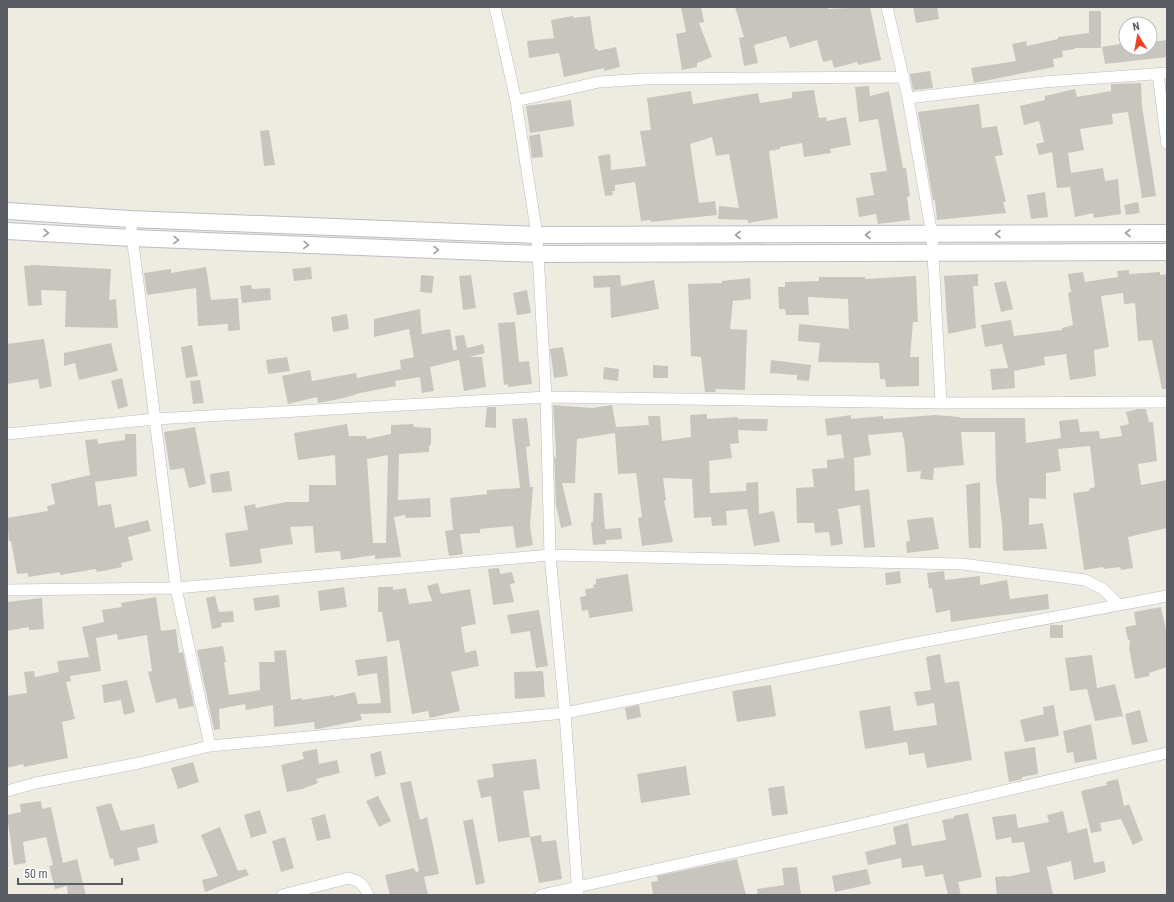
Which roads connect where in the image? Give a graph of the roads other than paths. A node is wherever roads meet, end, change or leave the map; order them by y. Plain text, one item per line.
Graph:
1 (496, 7) edge
2 (887, 7) edge
3 (1163, 74) edge
4 (904, 77) junction
5 (908, 98) junction
6 (516, 101) junction
7 (1167, 144) edge
8 (7, 211) edge
9 (130, 219) junction
10 (7, 231) edge
11 (1167, 233) edge
12 (536, 235) junction
13 (932, 235) junction
14 (132, 238) junction
15 (1167, 252) edge
16 (933, 253) junction
17 (538, 254) junction
18 (546, 397) junction
19 (1167, 402) edge
20 (941, 403) junction
21 (155, 419) junction
22 (7, 434) edge
23 (550, 555) junction
24 (176, 588) junction
25 (7, 590) edge
26 (1167, 596) edge
27 (1118, 604) junction
28 (566, 713) junction
29 (210, 746) junction
30 (1167, 753) edge
31 (7, 791) edge
32 (578, 890) edge
33 (282, 895) edge
34 (368, 895) edge
35 (541, 895) edge

1 - 6 street
2 - 4 street
3 - 5 street
3 - 7 street
4 - 5 street
4 - 6 street
5 - 13 street
6 - 12 street
8 - 9 street
9 - 12 street
9 - 14 street
10 -> 14 street
11 -> 13 street
13 -> 12 street
12 - 17 street
13 - 16 street
14 -> 17 street
14 - 21 street
15 - 16 street
16 - 17 street
16 - 20 street
17 - 18 street
18 - 20 street
18 - 21 street
18 - 23 street
19 - 20 street
21 - 22 street
21 - 24 street
23 - 24 street
23 - 27 street
23 - 28 street
24 - 25 street
24 - 29 street
26 - 27 street
27 - 28 street
28 - 29 street
28 - 32 street
29 - 31 street
30 - 32 street
32 - 35 street
33 - 34 street

